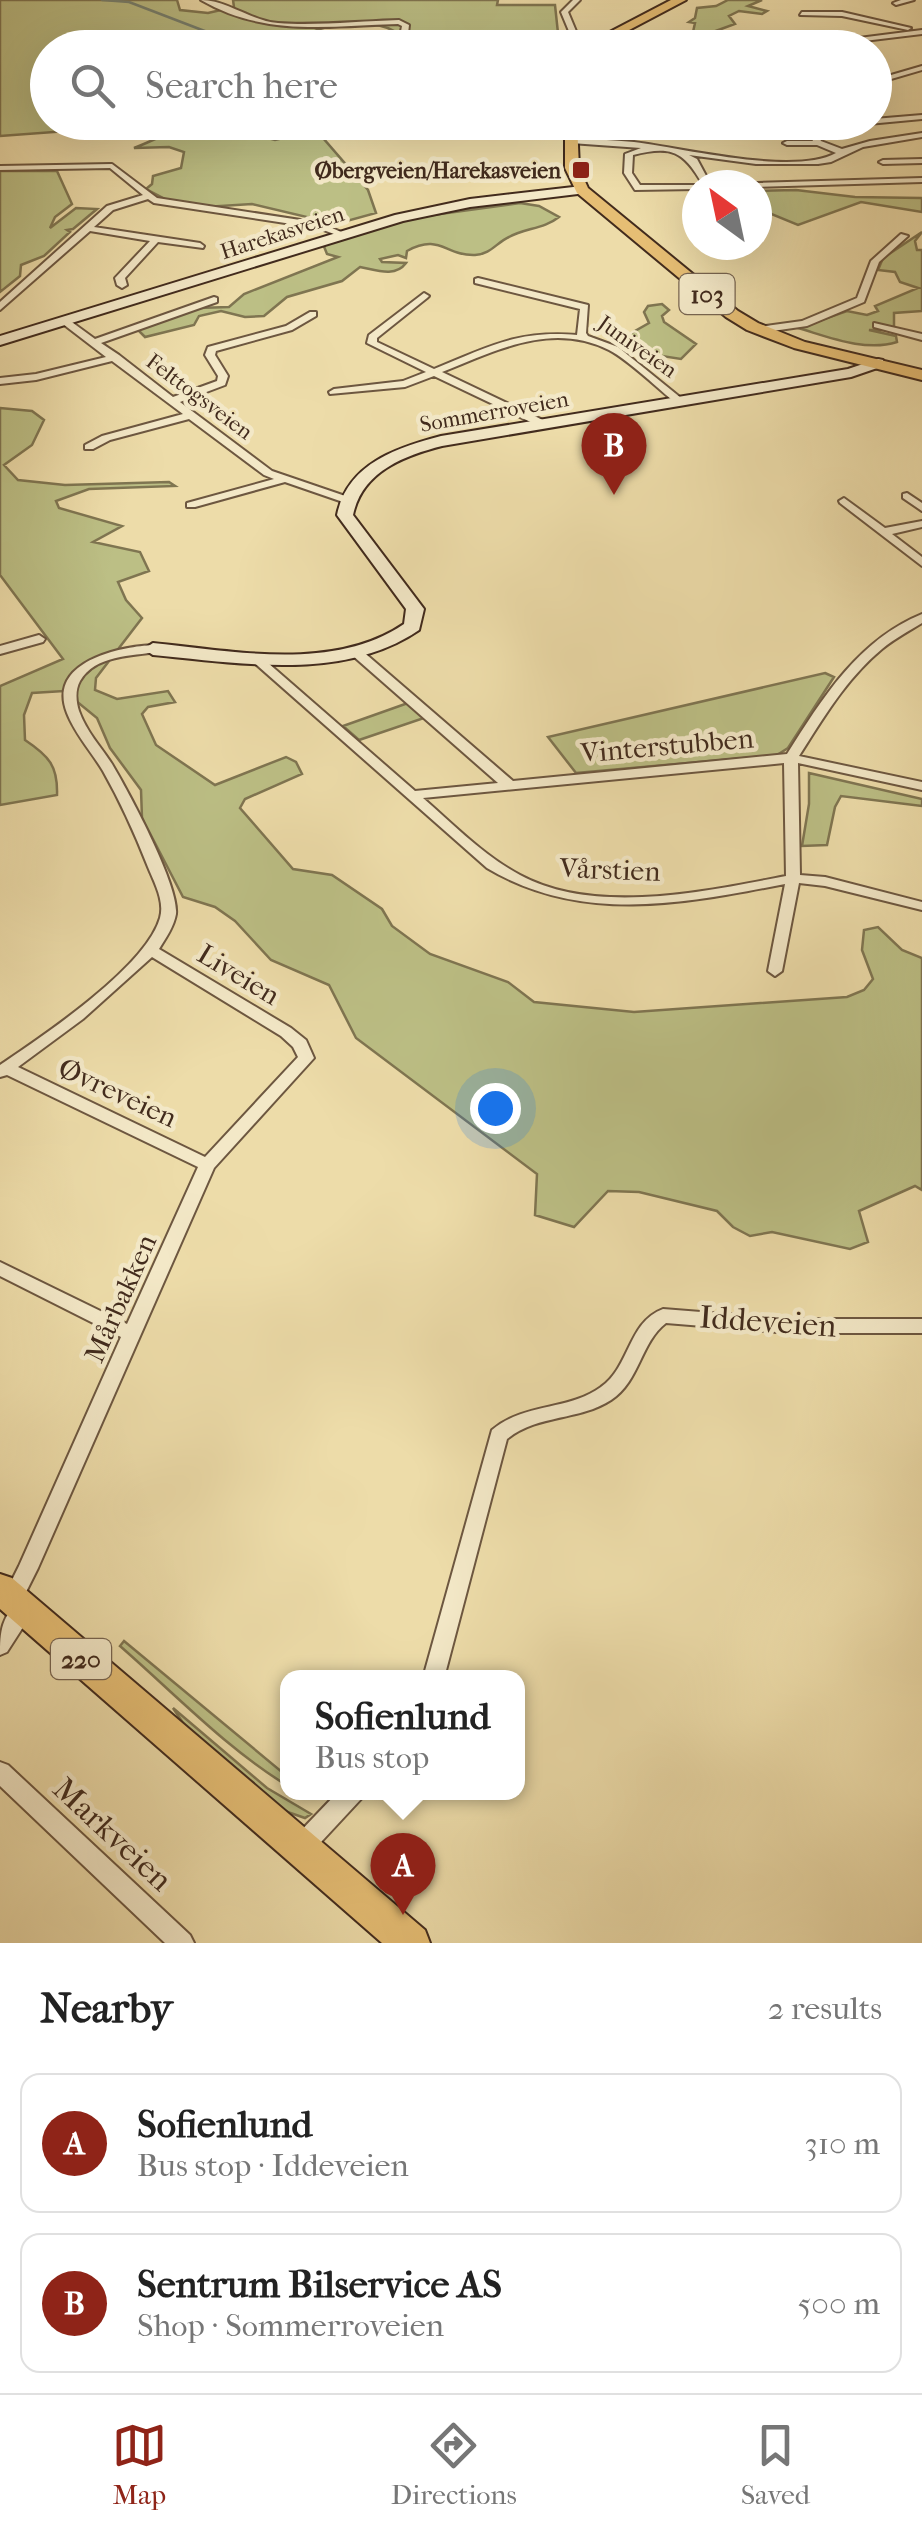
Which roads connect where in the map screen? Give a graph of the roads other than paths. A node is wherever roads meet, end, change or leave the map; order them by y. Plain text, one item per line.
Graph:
1 (204, 0) edge
2 (577, 0) edge
3 (680, 0) edge
4 (911, 0) edge
5 (896, 2) dead end
6 (802, 14) dead end
7 (405, 30) edge
8 (574, 30) edge
9 (618, 30) edge
10 (922, 31) edge
11 (892, 34) edge
12 (922, 68) edge
13 (892, 77) edge
14 (922, 117) edge
15 (892, 121) edge
16 (922, 134) edge
17 (816, 140) edge
18 (571, 142) joint
19 (818, 143) junction
20 (842, 152) junction
21 (789, 156) dead end
22 (760, 161) junction
23 (922, 161) edge
24 (883, 162) dead end
25 (0, 168) edge
26 (699, 170) edge
27 (760, 170) edge
28 (922, 180) edge
29 (772, 185) edge
30 (682, 187) edge
31 (582, 190) junction
32 (147, 197) junction
33 (87, 228) junction
34 (342, 234) junction
35 (904, 236) dead end
36 (154, 242) junction
37 (200, 246) dead end
38 (478, 281) dead end
39 (122, 285) dead end
40 (424, 296) dead end
41 (214, 300) dead end
42 (0, 307) edge
43 (313, 314) dead end
44 (66, 322) junction
45 (878, 325) dead end
46 (758, 330) junction
47 (922, 336) edge
48 (585, 338) junction
49 (0, 342) edge
50 (96, 342) junction
51 (116, 357) junction
52 (878, 363) junction
53 (432, 371) junction
54 (922, 375) edge
55 (0, 381) edge
56 (334, 392) dead end
57 (172, 401) junction
58 (681, 402) junction
59 (193, 416) junction
60 (543, 424) junction
61 (88, 447) dead end
62 (281, 480) junction
63 (907, 496) dead end
64 (347, 500) junction
65 (844, 502) dead end
66 (191, 505) dead end
67 (922, 508) edge
68 (922, 524) edge
69 (884, 532) junction
70 (922, 563) edge
71 (922, 618) edge
72 (39, 638) dead end
73 (154, 649) joint
74 (0, 650) edge
75 (356, 652) junction
76 (256, 659) junction
77 (792, 758) junction
78 (509, 785) junction
79 (922, 786) edge
80 (414, 795) junction
81 (792, 879) junction
82 (922, 906) edge
83 (151, 950) junction
84 (775, 971) dead end
85 (300, 1044) joint
86 (3, 1070) edge
87 (207, 1164) junction
88 (0, 1268) edge
89 (922, 1326) edge
90 (133, 1335) junction
91 (11, 1598) edge
92 (0, 1646) edge
93 (435, 1670) edge
94 (0, 1772) edge
95 (345, 1800) edge
96 (301, 1847) junction
97 (182, 1943) edge
98 (412, 1943) edge

1 - 7 street
2 - 8 street
3 - 9 main road
4 - 5 street
6 - 10 street
10 - 11 street
12 - 13 street
14 - 15 street
16 - 20 street
17 - 19 street
18 - 22 street
18 - 31 main road
19 - 20 street
19 - 21 street
20 - 22 street
22 - 27 street
23 - 24 street
25 - 32 street
26 - 30 street
28 - 29 street
31 - 34 street, Harekasveien
31 - 46 main road, 103
32 - 33 street
32 - 34 street
33 - 36 street
33 - 42 street
34 - 44 street, Harekasveien
35 - 46 street
36 - 37 street
36 - 39 street
38 - 48 street, Juniveien
40 - 53 street
41 - 50 street, Felttogsveien
43 - 57 street
44 - 49 street, Harekasveien
44 - 50 street, Felttogsveien
45 - 47 street
46 - 52 main road, 103
48 - 53 street
48 - 58 street, Juniveien
50 - 51 street, Felttogsveien
51 - 55 street
51 - 57 street, Felttogsveien
52 - 54 main road, 103
52 - 58 street, Sommerroveien
53 - 56 street
53 - 60 street
57 - 59 street, Felttogsveien
58 - 60 street, Sommerroveien
59 - 61 street
59 - 62 street, Felttogsveien
60 - 64 street, Sommerroveien
62 - 64 street, Felttogsveien
62 - 66 street
63 - 67 street
64 - 75 street
65 - 69 street
68 - 69 street
69 - 70 street
71 - 77 street
72 - 74 street
73 - 76 street
73 - 83 street
75 - 76 street
75 - 78 street
76 - 80 street, Vårstien
77 - 78 street, Vinterstubben
77 - 79 street, Vinterstubben
77 - 81 street
78 - 80 street, Vinterstubben
80 - 81 street, Vårstien
81 - 82 street, Vårstien
81 - 84 street
83 - 85 street, Liveien
83 - 86 street
85 - 87 street, Mårbakken
86 - 87 street, Øvreveien
87 - 90 street, Mårbakken
88 - 90 street
89 - 93 street, Iddeveien
90 - 91 street, Mårbakken
91 - 92 street, Mårbakken
91 - 96 main road, 220
94 - 97 street, Markveien
95 - 96 street
96 - 98 main road, 220

